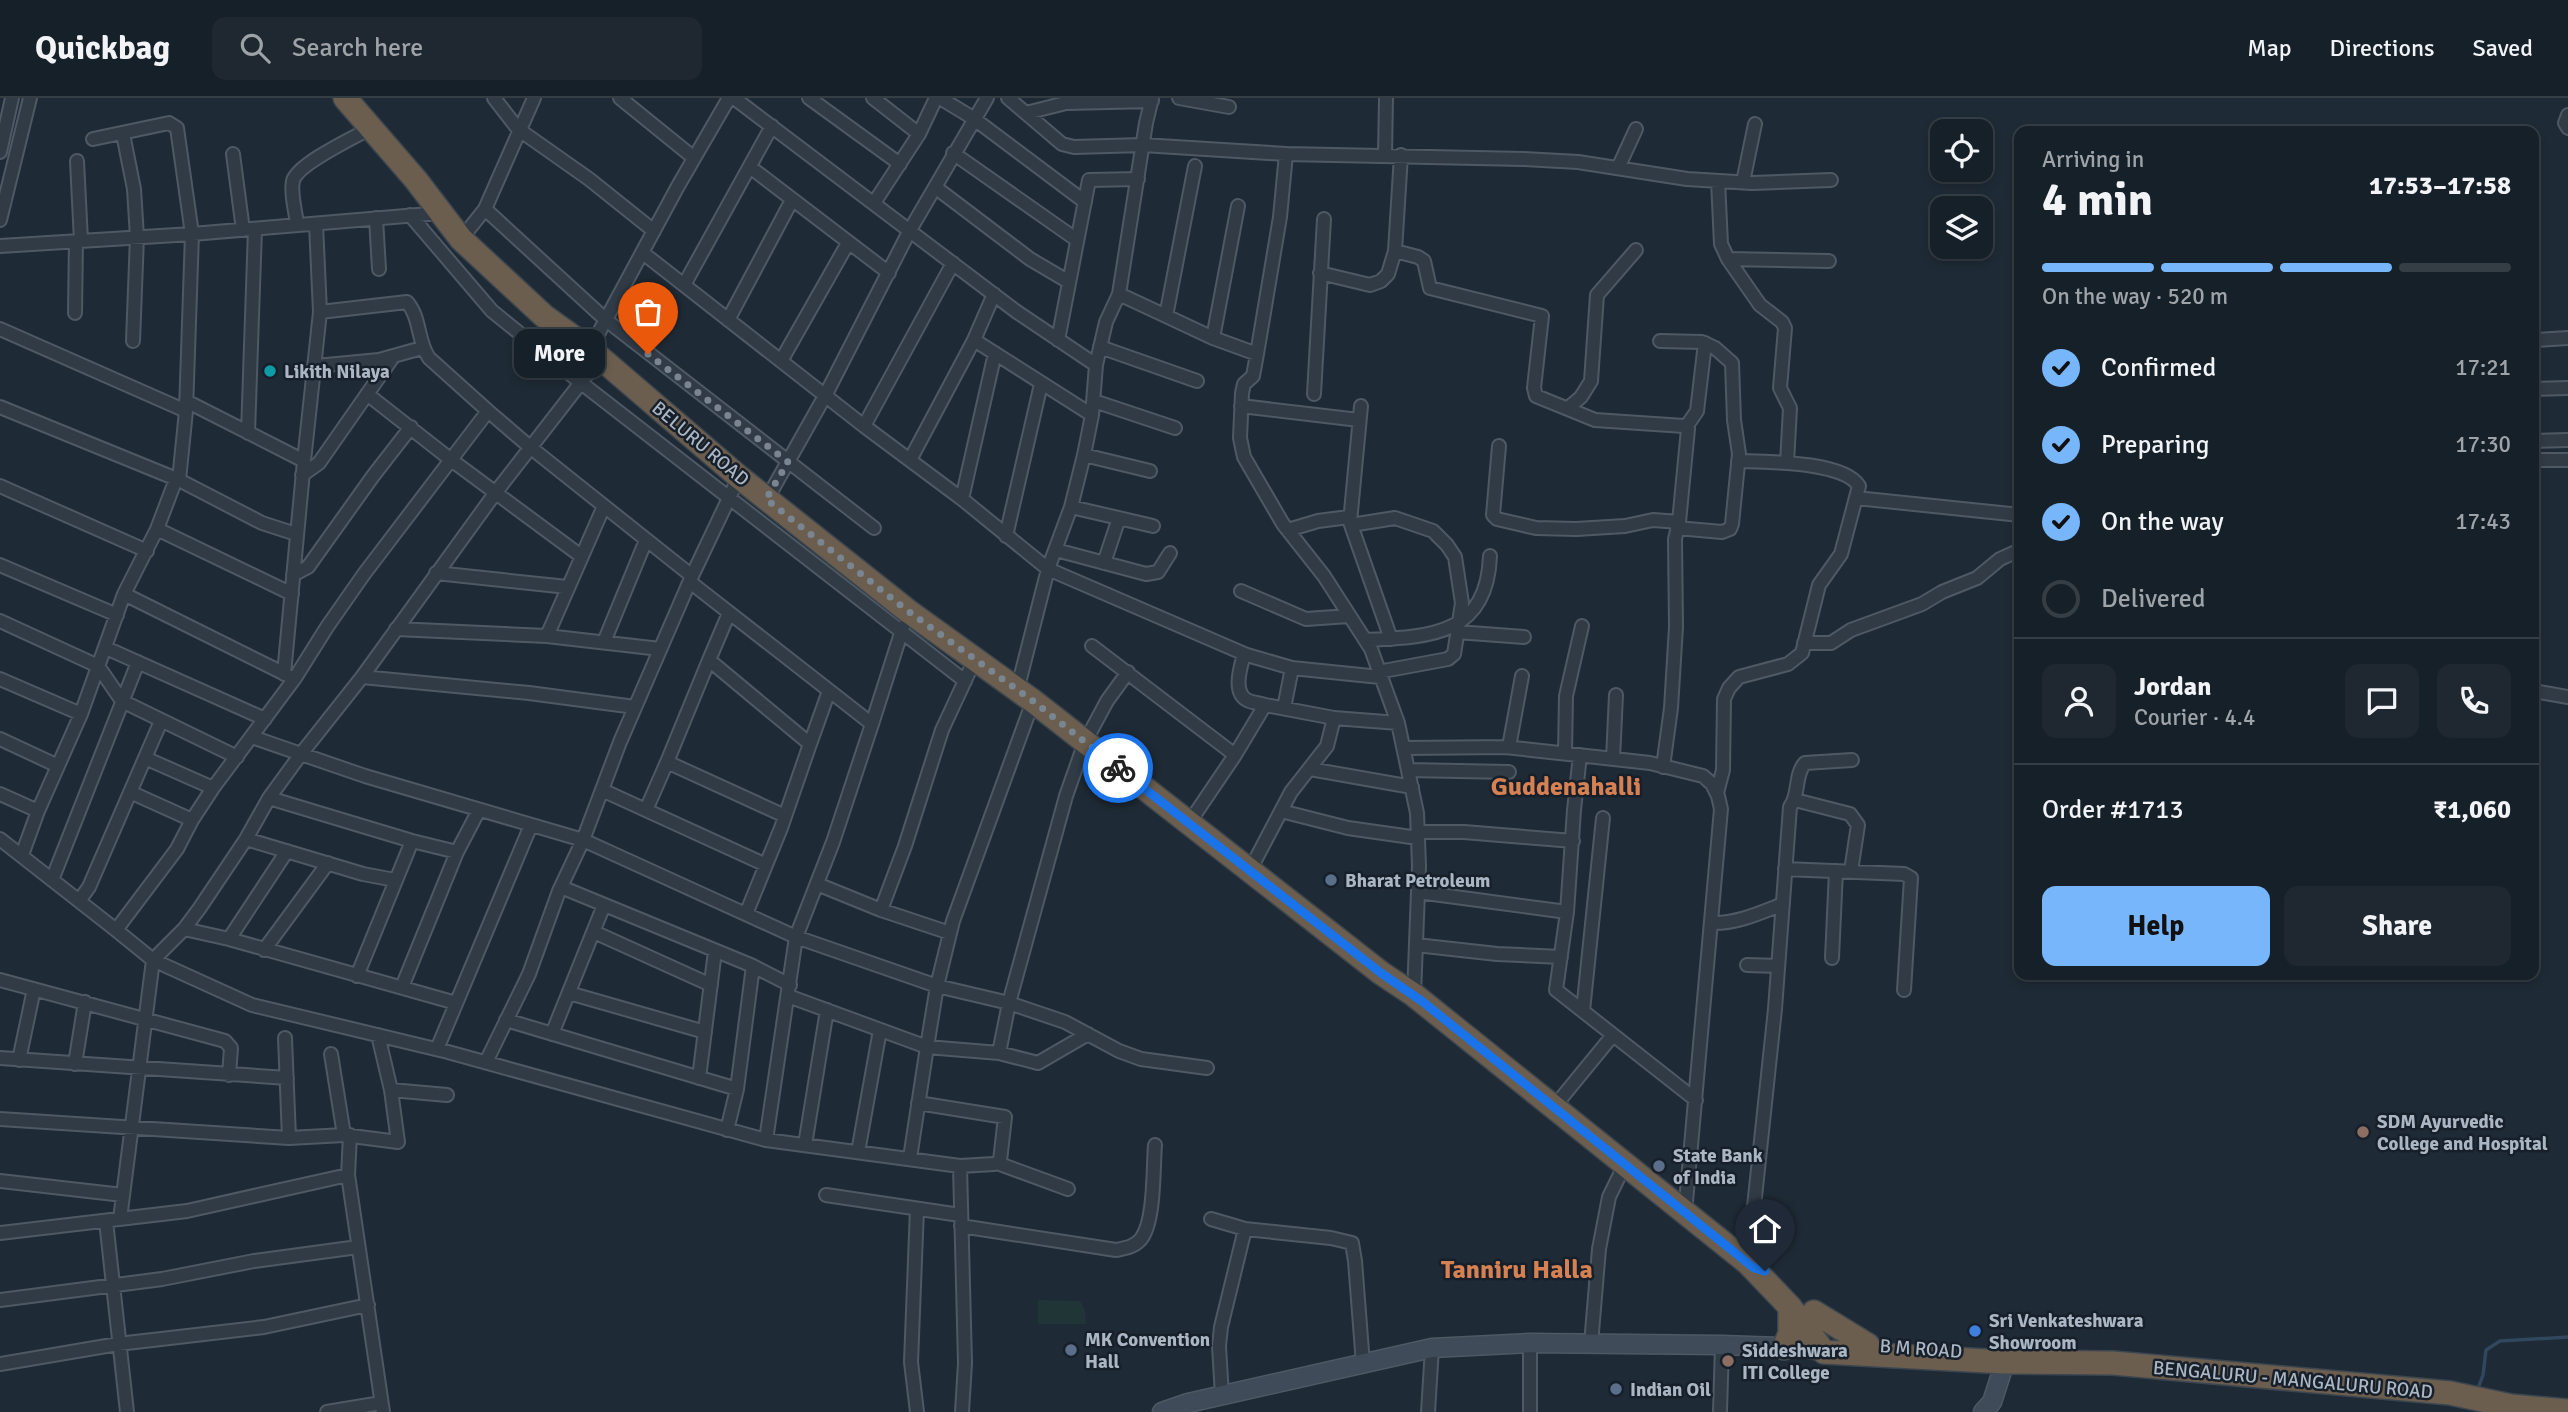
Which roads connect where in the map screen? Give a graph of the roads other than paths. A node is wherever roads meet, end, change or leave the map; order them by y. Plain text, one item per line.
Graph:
1 (12, 98) edge
2 (30, 98) edge
3 (345, 98) edge
4 (494, 98) edge
5 (534, 98) edge
6 (620, 98) edge
7 (732, 98) edge
8 (809, 98) edge
9 (873, 98) edge
10 (938, 98) edge
11 (987, 98) edge
12 (1008, 98) edge
13 (1179, 98) edge
14 (1386, 98) edge
15 (1152, 99) edge
16 (1229, 107) dead end
17 (1026, 113) junction
18 (2568, 115) edge
19 (973, 118) junction
20 (1755, 124) dead end
21 (772, 126) junction
22 (371, 128) junction
23 (2568, 128) edge
24 (518, 129) junction
25 (1636, 129) dead end
26 (123, 134) junction
27 (919, 134) junction
28 (93, 139) dead end
29 (1143, 145) junction
30 (0, 152) edge
31 (953, 153) junction
32 (233, 154) dead end
33 (1286, 154) junction
34 (1385, 155) junction
35 (1401, 155) junction
36 (694, 158) junction
37 (77, 161) dead end
38 (900, 164) junction
39 (1195, 166) dead end
40 (750, 167) junction
41 (1618, 168) junction
42 (1138, 179) junction
43 (1831, 180) dead end
44 (1718, 181) junction
45 (1743, 182) junction
46 (935, 187) junction
47 (792, 200) junction
48 (1085, 202) junction
49 (874, 203) junction
50 (1238, 206) dead end
51 (485, 209) junction
52 (441, 213) junction
53 (410, 215) junction
54 (376, 218) junction
55 (0, 219) edge
56 (1324, 219) dead end
57 (316, 224) junction
58 (297, 225) junction
59 (249, 229) junction
60 (910, 230) junction
61 (654, 231) junction
62 (192, 234) junction
63 (137, 237) junction
64 (461, 239) junction
65 (1077, 240) junction
66 (79, 241) junction
67 (848, 243) junction
68 (0, 246) edge
69 (1636, 250) dead end
70 (1395, 251) junction
71 (643, 253) junction
72 (1728, 259) junction
73 (1829, 261) dead end
74 (953, 263) junction
75 (379, 269) dead end
76 (889, 273) junction
77 (1320, 273) junction
78 (1069, 282) junction
79 (684, 285) junction
80 (994, 294) junction
81 (1119, 294) junction
82 (320, 312) junction
83 (75, 313) dead end
84 (1166, 316) junction
85 (606, 320) junction
86 (728, 320) junction
87 (0, 329) edge
88 (1213, 338) junction
89 (2568, 338) edge
90 (974, 340) junction
91 (1058, 340) junction
92 (133, 341) dead end
93 (1660, 341) dead end
94 (2539, 341) edge
95 (1705, 343) junction
96 (1100, 347) junction
97 (422, 348) junction
98 (995, 353) junction
99 (595, 354) junction
100 (1257, 354) junction
101 (393, 357) junction
102 (781, 361) junction
103 (1096, 365) junction
104 (316, 366) junction
105 (1197, 381) dead end
106 (580, 382) junction
107 (1041, 384) junction
108 (2568, 388) edge
109 (2539, 389) edge
110 (367, 394) junction
111 (826, 394) junction
112 (1314, 394) dead end
113 (1094, 401) junction
114 (186, 406) junction
115 (1241, 406) junction
116 (1361, 406) dead end
117 (0, 407) edge
118 (1568, 408) junction
119 (488, 411) junction
120 (1092, 415) junction
121 (1360, 420) junction
122 (864, 426) junction
123 (411, 427) junction
124 (1686, 427) junction
125 (1175, 428) dead end
126 (248, 433) junction
127 (2539, 440) edge
128 (2568, 440) edge
129 (1499, 446) dead end
130 (530, 447) junction
131 (1084, 455) junction
132 (450, 460) junction
133 (910, 460) junction
134 (2539, 460) edge
135 (2568, 460) edge
136 (304, 461) junction
137 (1738, 461) junction
138 (788, 462) junction
139 (1787, 463) junction
140 (1150, 471) dead end
141 (302, 475) junction
142 (177, 479) junction
143 (0, 486) edge
144 (734, 487) junction
145 (496, 492) junction
146 (1856, 498) junction
147 (766, 499) junction
148 (962, 499) junction
149 (604, 506) junction
150 (1071, 507) junction
151 (2014, 514) edge
152 (1119, 518) junction
153 (1350, 521) junction
154 (1678, 525) junction
155 (1153, 527) dead end
156 (874, 528) dead end
157 (157, 530) junction
158 (1288, 530) junction
159 (296, 534) junction
160 (1006, 536) junction
161 (646, 540) junction
162 (1056, 550) junction
163 (147, 551) junction
164 (1170, 553) dead end
165 (2014, 553) edge
166 (581, 556) junction
167 (1490, 556) dead end
168 (1104, 563) junction
169 (0, 565) edge
170 (1048, 569) junction
171 (436, 573) junction
172 (293, 575) junction
173 (691, 579) junction
174 (567, 587) junction
175 (1241, 591) dead end
176 (124, 594) junction
177 (292, 594) junction
178 (729, 613) junction
179 (117, 615) junction
180 (1349, 616) junction
181 (0, 621) edge
182 (905, 621) junction
183 (1582, 626) dead end
184 (1458, 627) junction
185 (396, 629) junction
186 (547, 636) junction
187 (1524, 638) dead end
188 (1391, 639) junction
189 (1365, 640) junction
190 (604, 642) junction
191 (1804, 643) junction
192 (1092, 646) dead end
193 (106, 648) junction
194 (660, 649) junction
195 (1244, 654) junction
196 (975, 659) junction
197 (709, 660) junction
198 (138, 662) junction
199 (98, 666) junction
200 (1292, 668) junction
201 (1128, 672) junction
202 (1379, 675) junction
203 (290, 676) junction
204 (1522, 676) dead end
205 (362, 677) junction
206 (0, 679) edge
207 (965, 681) junction
208 (1013, 687) junction
209 (829, 691) junction
210 (2539, 692) edge
211 (1616, 695) dead end
212 (2568, 697) edge
213 (122, 701) junction
214 (1033, 701) junction
215 (1265, 705) junction
216 (635, 707) junction
217 (1284, 708) junction
218 (81, 714) junction
219 (1334, 718) junction
220 (265, 719) junction
221 (161, 721) junction
222 (1398, 723) junction
223 (872, 724) junction
224 (252, 737) junction
225 (0, 739) edge
226 (1085, 742) junction
227 (810, 744) junction
228 (1509, 747) junction
229 (1404, 748) junction
230 (1564, 753) junction
231 (301, 754) junction
232 (1235, 755) junction
233 (1580, 755) junction
234 (237, 757) junction
235 (145, 758) junction
236 (1613, 759) junction
237 (1852, 760) dead end
238 (667, 762) junction
239 (58, 766) junction
240 (1663, 766) junction
241 (1310, 769) junction
242 (1408, 770) junction
243 (1509, 772) dead end
244 (1412, 787) junction
245 (213, 788) junction
246 (602, 790) junction
247 (130, 792) junction
248 (1717, 793) junction
249 (0, 794) edge
250 (269, 798) junction
251 (1795, 800) junction
252 (479, 810) junction
253 (646, 810) junction
254 (38, 811) junction
255 (1281, 811) junction
256 (785, 816) junction
257 (1603, 818) dead end
258 (192, 820) junction
259 (1189, 823) junction
260 (531, 825) junction
261 (1418, 835) junction
262 (0, 839) edge
263 (246, 839) junction
264 (583, 840) junction
265 (412, 841) junction
266 (1573, 841) junction
267 (286, 851) junction
268 (457, 852) junction
269 (22, 855) junction
270 (328, 863) junction
271 (766, 865) junction
272 (1785, 869) junction
273 (1250, 870) junction
274 (1836, 871) junction
275 (1851, 871) junction
276 (52, 880) junction
277 (395, 880) junction
278 (817, 884) junction
279 (561, 887) junction
280 (1418, 892) junction
281 (79, 901) junction
282 (1783, 904) junction
283 (604, 905) junction
284 (881, 910) junction
285 (1567, 912) junction
286 (746, 914) junction
287 (1711, 923) junction
288 (184, 929) junction
289 (116, 930) junction
290 (594, 932) junction
291 (950, 933) junction
292 (796, 937) junction
293 (229, 939) junction
294 (1416, 945) junction
295 (264, 950) junction
296 (715, 951) junction
297 (1561, 957) junction
298 (1832, 958) dead end
299 (153, 960) junction
300 (1747, 965) dead end
301 (753, 966) junction
302 (1778, 966) junction
303 (357, 975) junction
304 (0, 980) edge
305 (711, 985) junction
306 (937, 986) junction
307 (402, 987) junction
308 (34, 989) junction
309 (789, 990) junction
310 (1904, 990) dead end
311 (569, 993) junction
312 (1414, 995) junction
313 (85, 1002) junction
314 (456, 1003) junction
315 (1009, 1003) junction
316 (827, 1010) junction
317 (1583, 1011) junction
318 (145, 1018) junction
319 (506, 1020) junction
320 (880, 1030) junction
321 (705, 1032) junction
322 (552, 1034) junction
323 (1088, 1034) junction
324 (379, 1035) junction
325 (1613, 1035) junction
326 (285, 1038) dead end
327 (927, 1047) junction
328 (437, 1049) junction
329 (331, 1054) dead end
330 (999, 1054) junction
331 (0, 1058) edge
332 (19, 1060) junction
333 (486, 1062) junction
334 (75, 1064) junction
335 (1207, 1068) dead end
336 (140, 1069) junction
337 (229, 1075) junction
338 (699, 1077) junction
339 (287, 1078) junction
340 (737, 1089) junction
341 (391, 1090) junction
342 (447, 1095) dead end
343 (1696, 1100) junction
344 (918, 1103) junction
345 (1554, 1107) junction
346 (0, 1119) edge
347 (133, 1129) junction
348 (727, 1130) junction
349 (347, 1135) junction
350 (289, 1138) junction
351 (766, 1140) junction
352 (805, 1145) junction
353 (1155, 1145) dead end
354 (858, 1152) junction
355 (909, 1158) junction
356 (997, 1163) junction
357 (1625, 1164) junction
358 (960, 1166) junction
359 (348, 1175) junction
360 (0, 1181) edge
361 (1068, 1189) dead end
362 (123, 1195) junction
363 (826, 1195) dead end
364 (918, 1209) junction
365 (1685, 1213) junction
366 (120, 1219) junction
367 (1211, 1219) dead end
368 (961, 1220) junction
369 (106, 1221) junction
370 (1245, 1229) junction
371 (0, 1233) edge
372 (358, 1247) junction
373 (1751, 1266) junction
374 (114, 1284) junction
375 (0, 1300) edge
376 (368, 1305) junction
377 (1790, 1307) junction
378 (1814, 1312) junction
379 (1530, 1343) junction
380 (118, 1344) junction
381 (1591, 1344) junction
382 (1722, 1345) junction
383 (1868, 1345) junction
384 (1823, 1347) junction
385 (1432, 1348) junction
386 (1784, 1348) junction
387 (2005, 1362) junction
388 (0, 1364) edge
389 (1363, 1364) junction
390 (1222, 1396) junction
391 (2475, 1396) edge
392 (2568, 1396) edge
393 (382, 1407) edge
394 (1189, 1408) edge
395 (2568, 1411) edge
396 (127, 1412) edge
397 (327, 1412) edge
398 (916, 1412) edge
399 (962, 1412) edge
400 (1162, 1412) edge
401 (1428, 1412) edge
402 (1530, 1412) edge
403 (1720, 1412) edge
404 (1983, 1412) edge

1 - 30 street
2 - 55 street
3 - 22 highway, BELURU ROAD
4 - 24 street
5 - 24 street
6 - 36 street
7 - 21 street
7 - 36 street
8 - 38 street
9 - 27 street
10 - 19 street
10 - 27 street
11 - 19 street
12 - 17 street
13 - 16 street
14 - 34 street
15 - 17 street
15 - 29 street
17 - 29 street
18 - 23 street
19 - 31 street
19 - 48 street
20 - 45 street
21 - 40 street
21 - 49 street
22 - 52 highway, BELURU ROAD
22 - 58 street
24 - 51 street
24 - 61 street
25 - 41 street
26 - 28 street
26 - 62 street
26 - 63 street
27 - 38 street
29 - 33 street
29 - 42 street
31 - 46 street
31 - 65 street
32 - 59 street
33 - 34 street
33 - 100 street
34 - 35 street
35 - 41 street
35 - 70 street
36 - 61 street
37 - 66 street
38 - 49 street
39 - 84 street
40 - 47 street
40 - 79 street
41 - 44 street
42 - 48 street
42 - 81 street
43 - 45 street
44 - 45 street
44 - 72 street
46 - 60 street
46 - 78 street
47 - 67 street
47 - 86 street
48 - 65 street
49 - 60 street
50 - 88 street
51 - 64 street
51 - 85 street
52 - 53 street
52 - 64 highway, BELURU ROAD
53 - 54 street
53 - 106 street
54 - 57 street
54 - 75 street
56 - 77 street
57 - 58 street
57 - 82 street
58 - 59 street
59 - 62 street
59 - 126 street
60 - 74 street
60 - 76 street
61 - 71 street
62 - 63 street
62 - 114 street
63 - 66 street
63 - 92 street
64 - 99 highway, BELURU ROAD
65 - 78 street
66 - 68 street
66 - 83 street
67 - 76 street
67 - 102 street
69 - 118 street
70 - 77 street
70 - 118 street
71 - 79 street
71 - 85 street
72 - 73 street
72 - 139 street
74 - 80 street
74 - 122 street
76 - 111 street
77 - 112 street
78 - 91 street
79 - 86 street
80 - 90 street
80 - 91 street
81 - 84 street
81 - 96 street
82 - 97 street
82 - 104 street
84 - 88 street
85 - 99 street
85 - 138 street
86 - 102 street
87 - 114 street
88 - 100 street
89 - 94 street
90 - 98 street
90 - 133 street
91 - 103 street
93 - 95 street
95 - 124 street
95 - 137 street
96 - 103 street
96 - 105 street
97 - 101 street
97 - 119 street
98 - 107 street
98 - 148 street
99 - 106 street
99 - 144 highway, BELURU ROAD
100 - 115 street
101 - 104 street
101 - 110 street
102 - 111 street
103 - 113 street
104 - 136 street
106 - 130 street
106 - 144 street
107 - 120 street
107 - 160 street
108 - 109 street
110 - 123 street
110 - 141 street
111 - 122 street
111 - 138 street
113 - 120 street
113 - 125 street
114 - 126 street
114 - 142 street
115 - 121 street
115 - 158 street
116 - 121 street
117 - 142 street
118 - 124 street
119 - 130 street
119 - 132 street
120 - 131 street
121 - 153 street
122 - 133 street
123 - 132 street
123 - 172 street
124 - 154 street
126 - 136 street
127 - 128 street
129 - 154 street
130 - 145 street
130 - 149 street
131 - 140 street
131 - 150 street
132 - 145 street
132 - 203 street
133 - 148 street
134 - 135 street
136 - 141 street
137 - 139 street
137 - 154 street
138 - 147 street
138 - 156 street
139 - 146 street
141 - 159 street
142 - 157 street
142 - 159 street
143 - 163 street
144 - 147 highway, BELURU ROAD
144 - 173 street
144 - 182 street
145 - 166 street
145 - 171 street
146 - 151 street
146 - 191 street
147 - 182 highway, BELURU ROAD
148 - 160 street
149 - 161 street
149 - 166 street
150 - 152 street
150 - 162 street
152 - 155 street
152 - 168 street
153 - 158 street
153 - 184 street
153 - 188 street
154 - 240 street
157 - 163 street
157 - 177 street
158 - 180 street
159 - 172 street
160 - 170 street
161 - 173 street
161 - 190 street
162 - 168 street
162 - 170 street
163 - 176 street
164 - 168 street
165 - 191 street
166 - 174 street
167 - 184 street
169 - 179 street
170 - 195 street
170 - 208 street
171 - 174 street
171 - 185 street
172 - 177 street
173 - 178 street
173 - 194 street
174 - 186 street
175 - 180 street
176 - 179 street
176 - 203 street
177 - 203 street
178 - 197 street
178 - 209 street
179 - 193 street
180 - 189 street
181 - 199 street
182 - 196 highway, BELURU ROAD
182 - 207 street
182 - 223 street
183 - 230 street
184 - 187 street
184 - 188 street
184 - 202 street
185 - 186 street
185 - 205 street
186 - 190 street
188 - 189 street
189 - 202 street
190 - 194 street
191 - 248 street
192 - 201 street
193 - 198 street
193 - 199 street
194 - 216 street
195 - 200 street
195 - 215 street
196 - 207 street
196 - 208 highway, BELURU ROAD
197 - 227 street
197 - 238 street
198 - 213 street
198 - 220 street
199 - 213 street
199 - 218 street
200 - 202 street
200 - 217 street
201 - 226 street
201 - 232 street
202 - 222 street
203 - 220 street
204 - 228 street
205 - 216 street
205 - 231 street
206 - 218 street
207 - 284 street
208 - 214 highway, BELURU ROAD
209 - 223 street
209 - 227 street
210 - 212 street
211 - 236 street
213 - 221 street
213 - 276 street
214 - 226 highway, BELURU ROAD
214 - 291 street
215 - 217 street
215 - 232 street
216 - 246 street
217 - 219 street
218 - 239 street
219 - 222 street
219 - 241 street
220 - 224 street
221 - 234 street
221 - 235 street
222 - 229 street
223 - 278 street
224 - 231 street
224 - 234 street
225 - 239 street
226 - 259 highway, BELURU ROAD
226 - 315 street
227 - 256 street
228 - 229 street
228 - 230 street
229 - 242 street
230 - 233 street
231 - 250 street
231 - 252 street
232 - 259 street
233 - 236 street
233 - 266 street
234 - 245 street
235 - 245 street
235 - 247 street
236 - 240 street
237 - 251 street
238 - 253 street
238 - 256 street
239 - 254 street
240 - 248 street
241 - 244 street
241 - 255 street
242 - 243 street
242 - 244 street
244 - 261 street
245 - 258 street
246 - 253 street
246 - 264 street
247 - 258 street
247 - 281 street
248 - 287 street
249 - 254 street
250 - 263 street
250 - 265 street
251 - 272 street
251 - 275 street
252 - 260 street
252 - 268 street
253 - 271 street
254 - 269 street
255 - 261 street
255 - 273 street
256 - 271 street
257 - 317 street
258 - 289 street
259 - 273 highway, BELURU ROAD
260 - 264 street
260 - 314 street
261 - 266 street
261 - 280 street
262 - 269 street
263 - 267 street
263 - 288 street
264 - 279 street
264 - 286 street
265 - 268 street
265 - 277 street
266 - 285 street
267 - 270 street
267 - 293 street
268 - 307 street
269 - 276 street
270 - 277 street
270 - 295 street
271 - 286 street
272 - 274 street
272 - 282 street
273 - 312 highway, BELURU ROAD
274 - 275 street
274 - 298 street
275 - 310 street
276 - 281 street
277 - 303 street
278 - 284 street
278 - 292 street
279 - 283 street
279 - 319 street
280 - 285 street
280 - 294 street
281 - 289 street
282 - 287 street
282 - 302 street
283 - 290 street
283 - 296 street
284 - 291 street
285 - 297 street
286 - 292 street
287 - 343 street
288 - 293 street
288 - 299 street
289 - 299 street
290 - 305 street
290 - 311 street
291 - 306 street
292 - 306 street
292 - 309 street
293 - 295 street
294 - 297 street
294 - 312 street
295 - 303 street
296 - 301 street
296 - 305 street
297 - 317 street
299 - 318 street
299 - 324 street
300 - 302 street
301 - 309 street
301 - 340 street
302 - 373 street
303 - 307 street
304 - 308 street
305 - 321 street
306 - 315 street
306 - 327 street
307 - 314 street
308 - 313 street
308 - 332 street
309 - 316 street
309 - 351 street
311 - 321 street
311 - 322 street
312 - 345 highway, BELURU ROAD
313 - 318 street
313 - 334 street
314 - 328 street
315 - 323 street
315 - 330 street
316 - 320 street
316 - 352 street
317 - 325 street
318 - 336 street
318 - 337 street
319 - 322 street
319 - 333 street
320 - 327 street
320 - 354 street
321 - 338 street
322 - 338 street
323 - 330 street
323 - 335 street
324 - 328 street
324 - 341 street
325 - 343 street
325 - 345 street
326 - 339 street
327 - 330 street
327 - 344 street
328 - 333 street
329 - 349 street
331 - 332 street
332 - 334 street
333 - 348 street
334 - 336 street
336 - 337 street
336 - 347 street
337 - 339 street
338 - 340 street
339 - 350 street
340 - 348 street
341 - 342 street
341 - 349 street
343 - 365 street
344 - 355 street
344 - 356 street
345 - 357 highway, BELURU ROAD
346 - 347 street
347 - 350 street
347 - 362 street
348 - 351 street
349 - 350 street
349 - 359 street
351 - 352 street
352 - 354 street
353 - 368 street
354 - 355 street
355 - 358 street
356 - 358 street
356 - 361 street
357 - 365 highway, BELURU ROAD
357 - 381 street
358 - 368 street
359 - 366 street
359 - 372 street
360 - 362 street
362 - 366 street
363 - 364 street
364 - 368 street
364 - 398 street
365 - 373 highway, BELURU ROAD
366 - 369 street
367 - 370 street
368 - 399 street
369 - 371 street
369 - 374 street
370 - 389 street
370 - 390 street
372 - 374 street
372 - 376 street
373 - 377 highway, BELURU ROAD
373 - 378 highway, BELURU ROAD
374 - 375 street
374 - 380 street
376 - 380 street
376 - 393 street
377 - 384 highway, BELURU ROAD
377 - 386 highway
378 - 383 highway
378 - 384 highway, BELURU ROAD
379 - 381 street, BENGALURU - MANGALURU ROAD
379 - 385 street, BENGALURU - MANGALURU ROAD
379 - 402 street
380 - 388 street
380 - 396 street
381 - 382 street, BENGALURU - MANGALURU ROAD
382 - 386 street, BENGALURU - MANGALURU ROAD
382 - 403 street
383 - 384 highway, B M ROAD
383 - 391 highway, B M ROAD
384 - 386 street, BENGALURU - MANGALURU ROAD
384 - 387 highway, BENGALURU - MANGALURU ROAD
385 - 389 street, BENGALURU - MANGALURU ROAD
385 - 401 street
387 - 391 highway, BENGALURU - MANGALURU ROAD
387 - 404 street
389 - 390 street, BENGALURU - MANGALURU ROAD
390 - 394 street, BENGALURU - MANGALURU ROAD
391 - 392 highway, B M ROAD
391 - 395 highway, BENGALURU - MANGALURU ROAD
393 - 397 street
394 - 400 street, BENGALURU - MANGALURU ROAD

